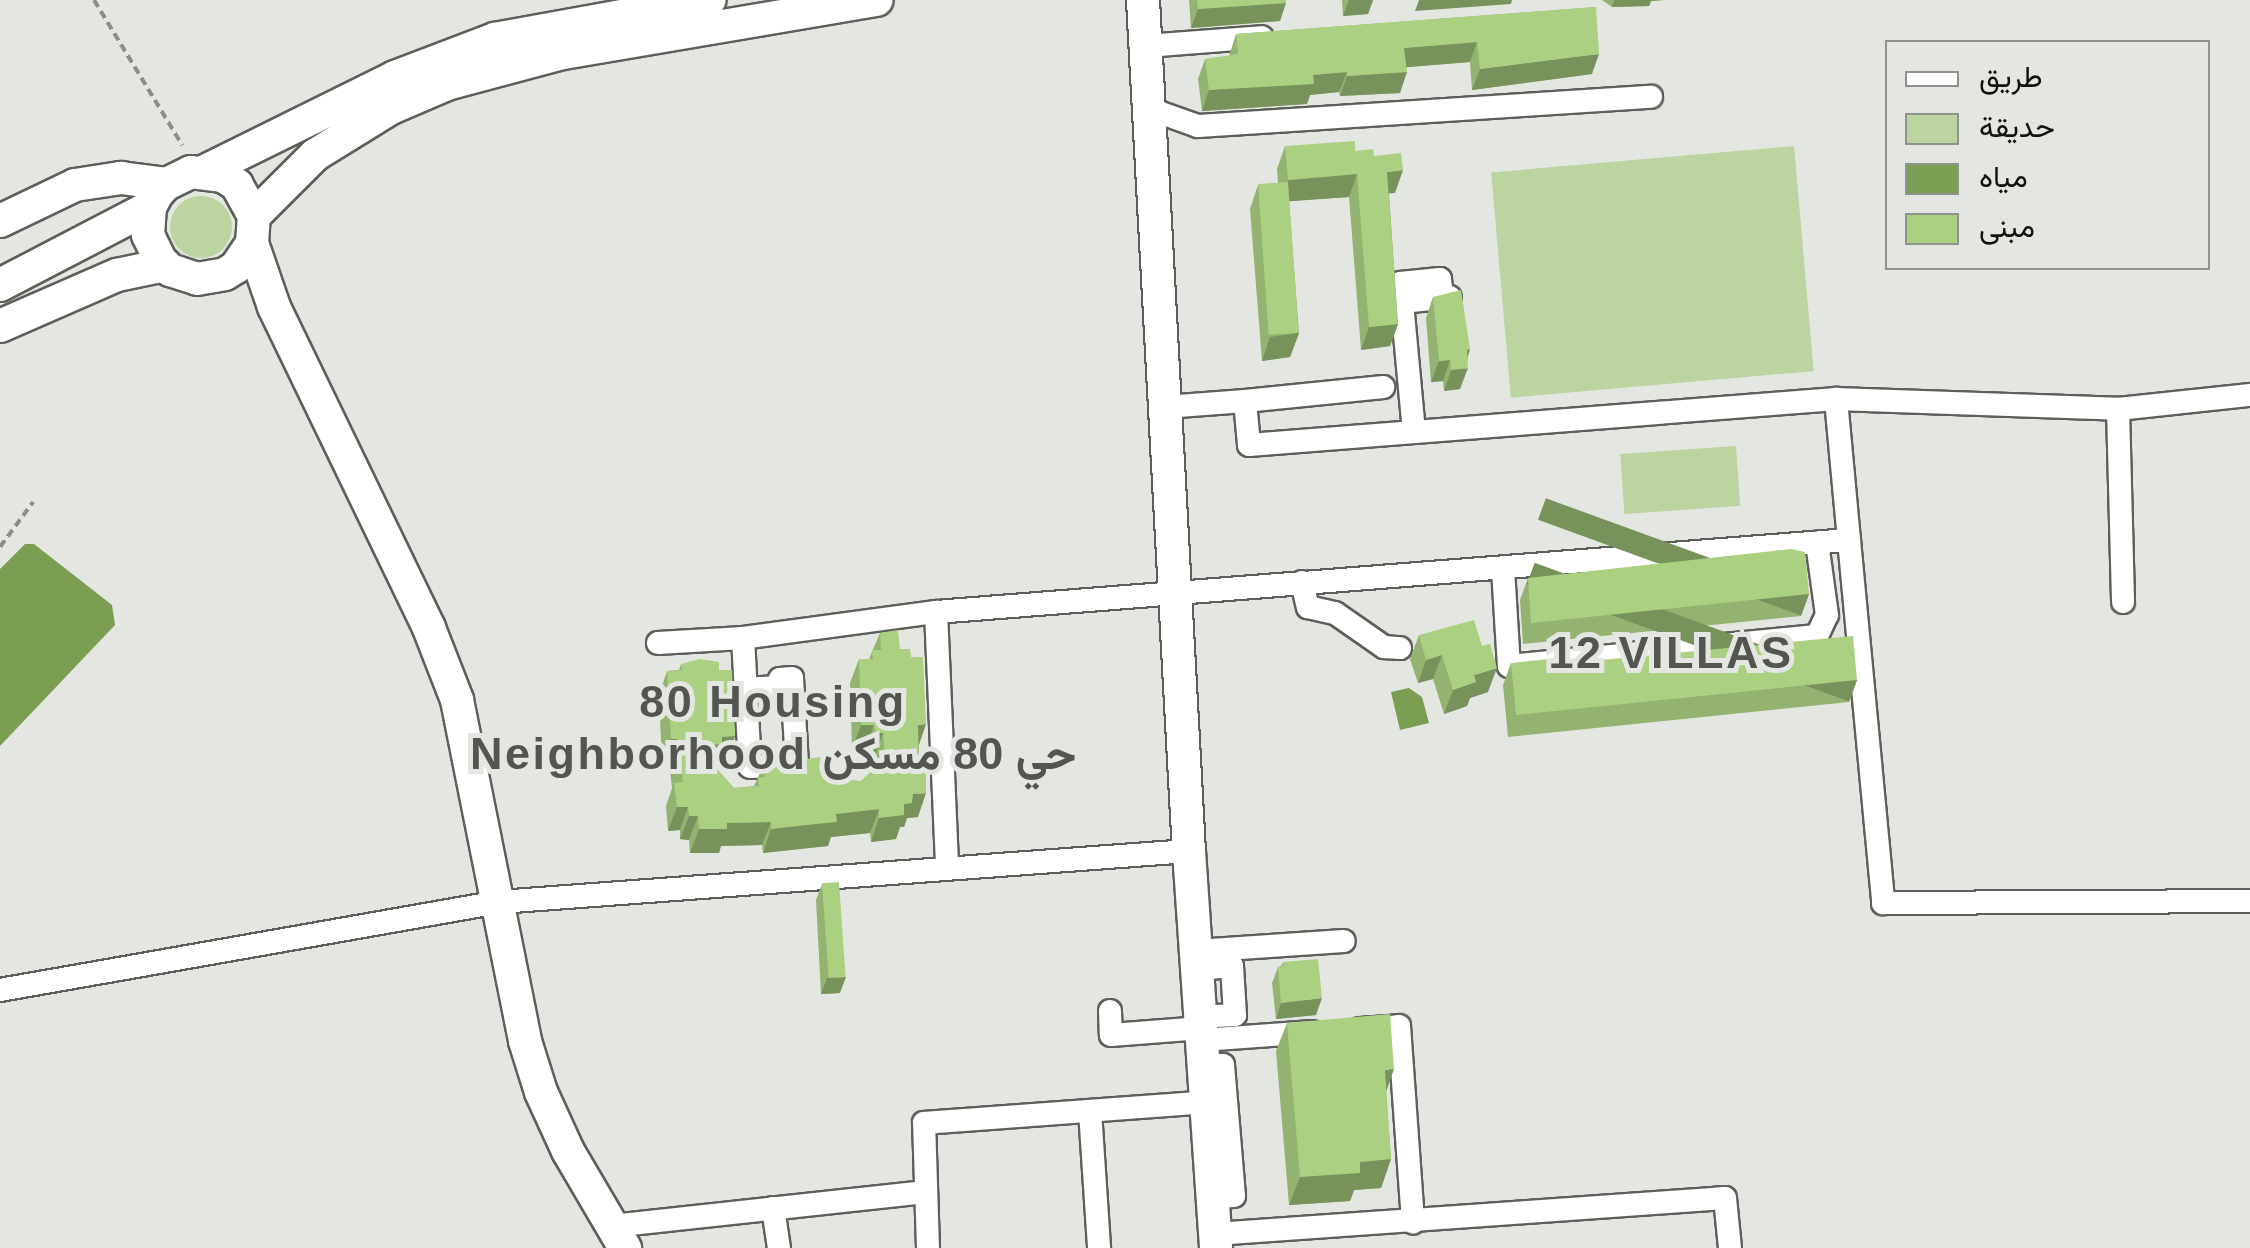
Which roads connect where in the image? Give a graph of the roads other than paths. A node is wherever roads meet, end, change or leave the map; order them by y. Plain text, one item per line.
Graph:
1 (709, 0) edge
2 (876, 0) edge
3 (1143, 0) edge
4 (1284, 36) edge
5 (1146, 46) junction
6 (1651, 96) dead end
7 (1150, 109) junction
8 (178, 184) junction
9 (0, 221) edge
10 (253, 229) junction
11 (165, 265) junction
12 (211, 278) junction
13 (0, 285) edge
14 (1446, 297) edge
15 (0, 326) edge
16 (288, 337) junction
17 (1384, 387) dead end
18 (2250, 395) edge
19 (1836, 399) junction
20 (1246, 401) junction
21 (1166, 407) junction
22 (2118, 410) junction
23 (1414, 432) junction
24 (1849, 540) junction
25 (1818, 543) junction
26 (1503, 569) junction
27 (1302, 582) junction
28 (1175, 594) junction
29 (2123, 602) dead end
30 (936, 612) junction
31 (743, 638) junction
32 (658, 643) dead end
33 (1400, 648) dead end
34 (746, 689) dead end
35 (1188, 852) junction
36 (947, 866) junction
37 (2250, 901) edge
38 (499, 902) junction
39 (1344, 941) dead end
40 (1196, 960) junction
41 (0, 990) edge
42 (1110, 1012) dead end
43 (1202, 1038) junction
44 (1208, 1102) junction
45 (1090, 1112) junction
46 (923, 1192) junction
47 (1213, 1198) junction
48 (774, 1208) junction
49 (1414, 1223) junction
50 (619, 1237) edge
51 (1215, 1241) edge
52 (779, 1248) edge
53 (928, 1248) edge
54 (1099, 1248) edge
55 (1730, 1248) edge

1 - 8 main road
2 - 10 main road
3 - 5 main road
4 - 5 street
5 - 7 main road
6 - 7 street
7 - 21 main road
8 - 9 main road
8 - 10 main road
8 - 11 main road
8 - 13 main road
10 - 12 main road
10 - 16 main road
11 - 12 main road
11 - 15 main road
12 - 16 main road
14 - 23 street
16 - 38 main road
17 - 20 street
18 - 22 street
19 - 22 street
19 - 23 street
19 - 24 street
20 - 21 street
20 - 23 street
21 - 28 main road
22 - 29 street
24 - 25 street
24 - 37 street
25 - 26 street
25 - 26 street
26 - 27 street
27 - 28 street
27 - 33 street
28 - 30 street
28 - 35 main road
30 - 31 street
30 - 36 street
31 - 32 street
31 - 34 street
35 - 36 street
35 - 40 main road
36 - 38 street
38 - 41 street
38 - 50 main road
39 - 40 street
40 - 43 main road
42 - 43 street
43 - 44 main road
43 - 47 street
43 - 49 street
44 - 45 street
44 - 47 main road
45 - 46 street
45 - 54 street
46 - 48 street
46 - 53 street
47 - 51 main road
48 - 50 street
48 - 52 street
49 - 51 street
49 - 55 street

